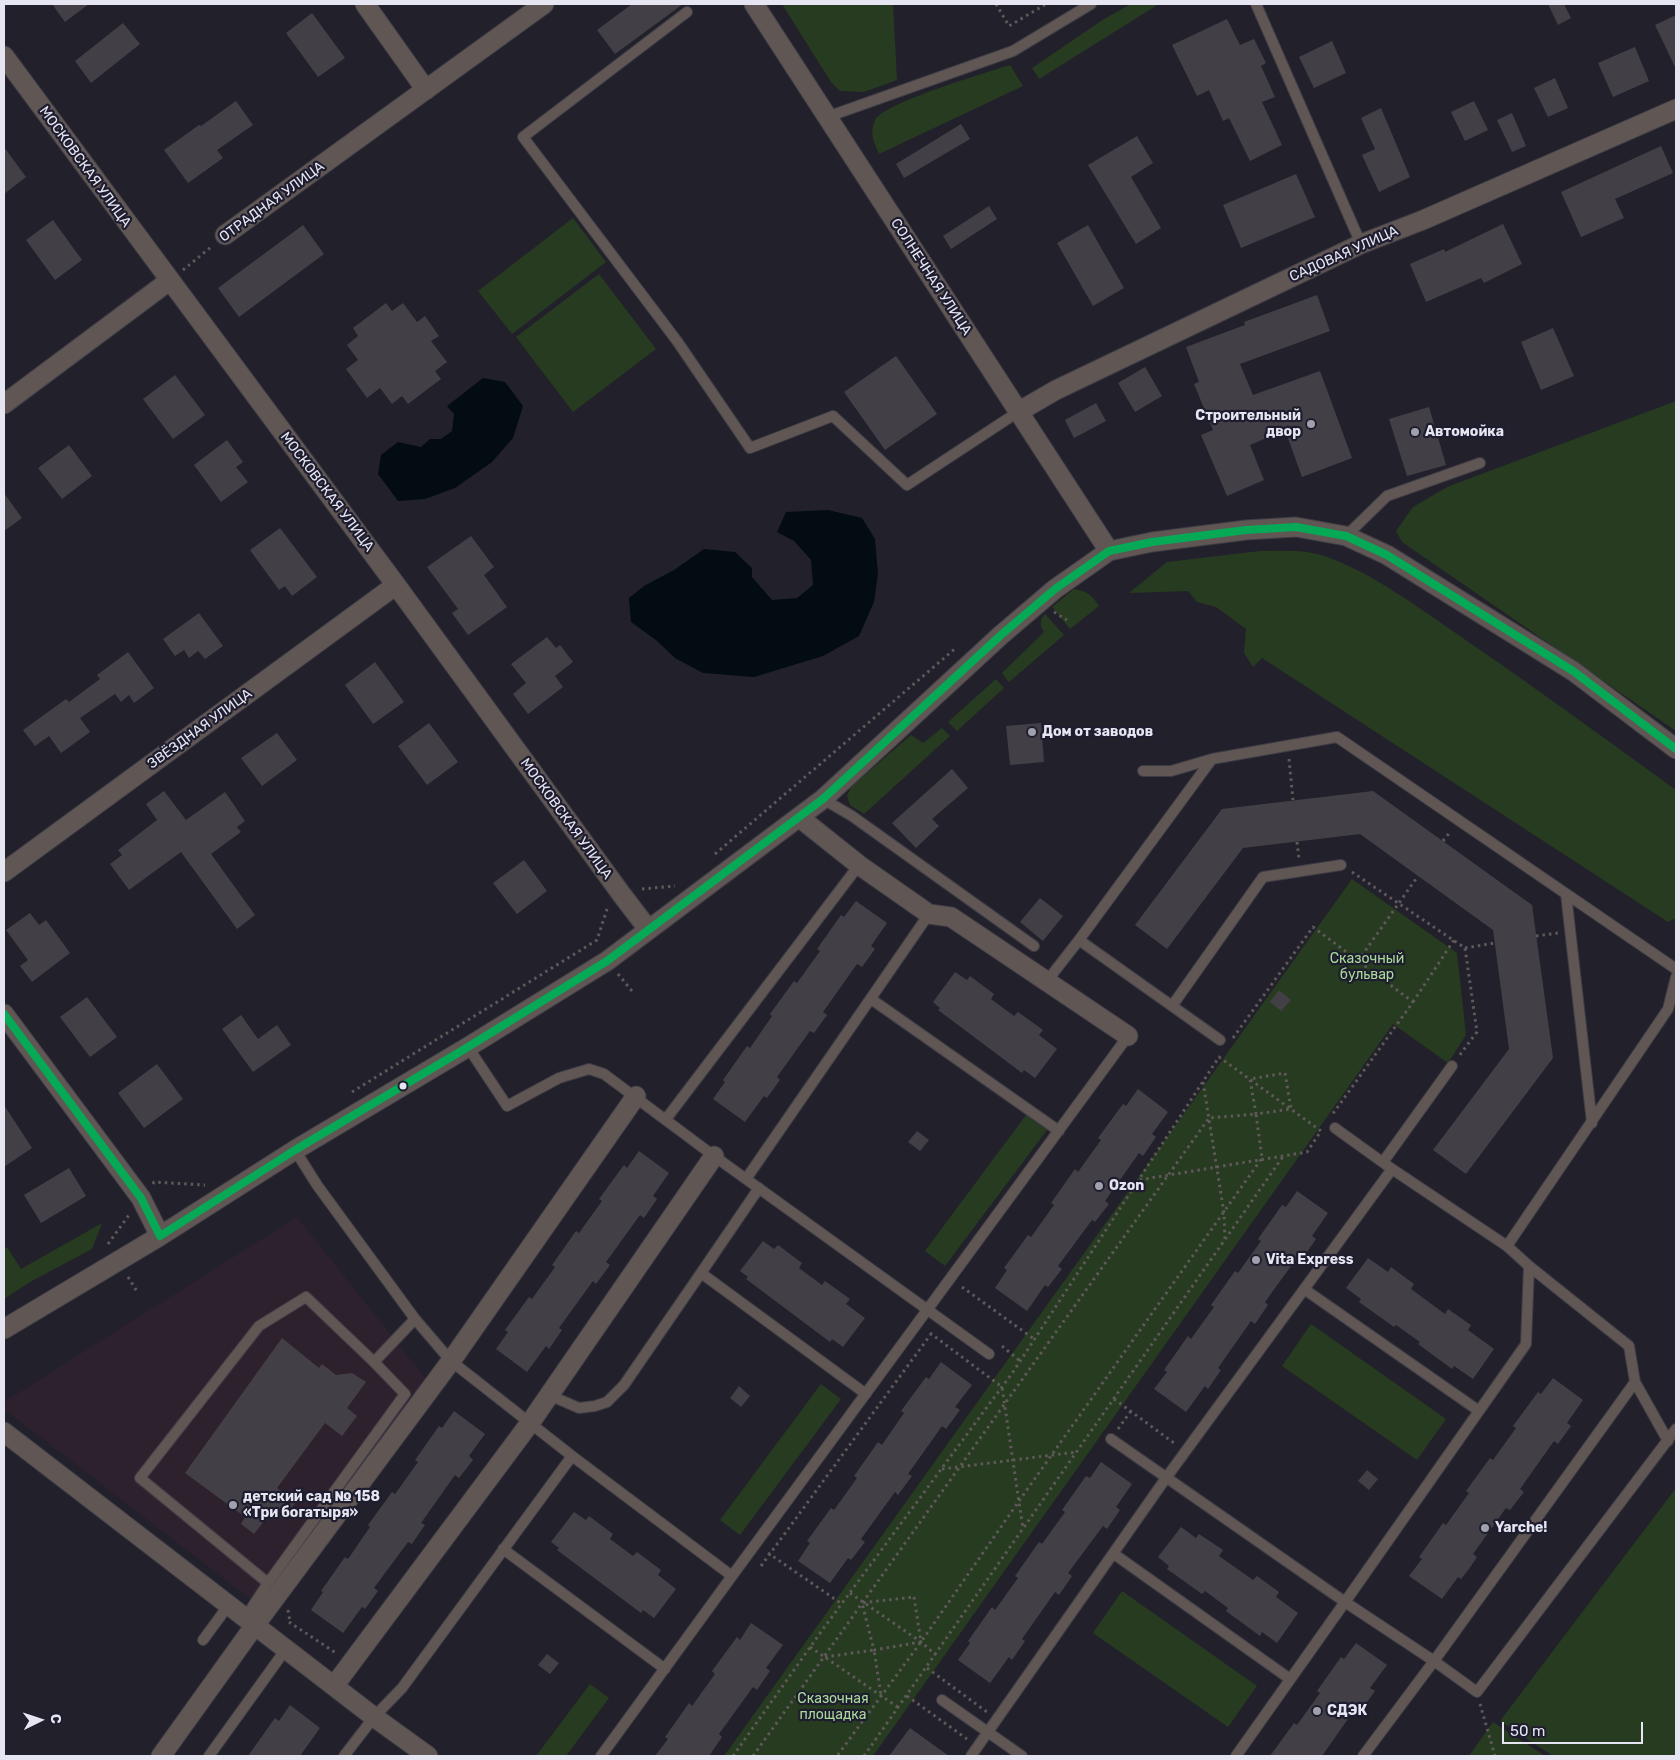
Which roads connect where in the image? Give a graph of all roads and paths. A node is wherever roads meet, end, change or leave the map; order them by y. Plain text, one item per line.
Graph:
1 (365, 4) edge
2 (544, 4) edge
3 (754, 4) edge
4 (996, 4) edge
5 (1046, 4) edge
6 (1091, 4) edge
7 (1256, 4) edge
8 (686, 12) dead end
9 (4, 56) edge
10 (426, 90) junction
11 (1676, 109) edge
12 (827, 117) junction
13 (225, 235) joint
14 (1360, 244) junction
15 (169, 281) junction
16 (4, 404) edge
17 (1018, 412) junction
18 (1480, 463) dead end
19 (1346, 536) junction
20 (1108, 551) junction
21 (396, 585) junction
22 (1040, 602) junction
23 (1067, 620) dead end
24 (957, 647) dead end
25 (1287, 746) junction
26 (1676, 749) edge
27 (1212, 759) junction
28 (1143, 771) dead end
29 (823, 799) junction
30 (1293, 800) dead end
31 (800, 818) junction
32 (709, 860) dead end
33 (859, 865) junction
34 (1341, 865) joint
35 (4, 872) edge
36 (1418, 876) dead end
37 (678, 886) dead end
38 (1566, 894) junction
39 (622, 895) junction
40 (1399, 903) junction
41 (930, 914) junction
42 (648, 929) junction
43 (1570, 931) junction
44 (1536, 936) dead end
45 (1079, 940) junction
46 (1454, 940) junction
47 (1494, 943) dead end
48 (1034, 946) dead end
49 (1465, 948) junction
50 (1358, 961) junction
51 (1676, 969) edge
52 (1676, 977) edge
53 (1047, 981) junction
54 (871, 999) junction
55 (1413, 1002) junction
56 (1172, 1006) junction
57 (4, 1014) edge
58 (1128, 1036) joint
59 (1220, 1040) dead end
60 (1231, 1040) dead end
61 (468, 1047) junction
62 (1452, 1066) joint
63 (1250, 1079) junction
64 (1202, 1082) junction
65 (348, 1094) dead end
66 (636, 1096) junction
67 (1291, 1109) junction
68 (1256, 1114) junction
69 (1209, 1118) junction
70 (666, 1119) junction
71 (1592, 1123) junction
72 (1335, 1128) dead end
73 (1059, 1131) junction
74 (1321, 1131) junction
75 (295, 1150) junction
76 (1284, 1155) junction
77 (714, 1156) junction
78 (1262, 1158) junction
79 (1216, 1165) junction
80 (1387, 1166) junction
81 (1169, 1174) junction
82 (746, 1179) junction
83 (212, 1180) dead end
84 (1139, 1180) junction
85 (759, 1188) junction
86 (142, 1198) junction
87 (1224, 1213) junction
88 (160, 1236) junction
89 (1225, 1240) junction
90 (1507, 1246) junction
91 (118, 1260) junction
92 (1529, 1266) junction
93 (701, 1273) junction
94 (951, 1279) junction
95 (1304, 1289) junction
96 (138, 1293) dead end
97 (928, 1310) junction
98 (415, 1318) junction
99 (918, 1324) junction
100 (4, 1329) edge
101 (931, 1334) junction
102 (1034, 1340) junction
103 (989, 1354) dead end
104 (451, 1361) junction
105 (374, 1362) junction
106 (1634, 1382) junction
107 (1002, 1387) junction
108 (866, 1394) junction
109 (549, 1395) junction
110 (1114, 1399) junction
111 (1004, 1404) junction
112 (1479, 1411) junction
113 (1131, 1412) junction
114 (530, 1423) junction
115 (1676, 1429) edge
116 (4, 1432) edge
117 (1111, 1439) joint
118 (1668, 1441) junction
119 (1077, 1452) junction
120 (1185, 1452) junction
121 (1052, 1455) junction
122 (572, 1456) junction
123 (1013, 1460) junction
124 (959, 1467) junction
125 (941, 1469) junction
126 (1166, 1478) junction
127 (1019, 1501) junction
128 (1023, 1529) junction
129 (755, 1544) junction
130 (503, 1549) junction
131 (770, 1554) junction
132 (1114, 1554) junction
133 (761, 1566) dead end
134 (732, 1576) junction
135 (268, 1583) junction
136 (850, 1593) junction
137 (1345, 1602) junction
138 (862, 1603) junction
139 (842, 1604) junction
140 (228, 1606) junction
141 (250, 1622) junction
142 (203, 1640) dead end
143 (921, 1642) junction
144 (281, 1646) junction
145 (810, 1647) junction
146 (874, 1650) junction
147 (936, 1655) junction
148 (824, 1657) junction
149 (1434, 1661) junction
150 (351, 1663) junction
151 (927, 1668) junction
152 (664, 1669) junction
153 (1290, 1679) junction
154 (334, 1686) junction
155 (1477, 1692) junction
156 (881, 1695) junction
157 (907, 1696) junction
158 (942, 1700) dead end
159 (899, 1708) junction
160 (374, 1717) junction
161 (997, 1719) junction
162 (988, 1732) junction
163 (978, 1747) junction
164 (161, 1756) edge
165 (209, 1756) edge
166 (344, 1756) edge
167 (428, 1756) edge
168 (601, 1756) edge
169 (733, 1756) edge
170 (753, 1756) edge
171 (838, 1756) edge
172 (864, 1756) edge
173 (971, 1756) edge
174 (1022, 1756) edge
175 (1236, 1756) edge
176 (1363, 1756) edge
177 (1495, 1756) edge

1 - 10 street
2 - 10 street, ОТРАДНАЯ УЛИЦА
3 - 12 street, СОЛНЕЧНАЯ УЛИЦА
4 - 5 path
6 - 12 lane
7 - 14 lane
8 - 17 lane
9 - 15 street, МОСКОВСКАЯ УЛИЦА
10 - 13 street, ОТРАДНАЯ УЛИЦА
11 - 14 street, САДОВАЯ УЛИЦА
12 - 17 street, СОЛНЕЧНАЯ УЛИЦА
13 - 15 path, ОТРАДНАЯ УЛИЦА
14 - 17 street, САДОВАЯ УЛИЦА
15 - 16 street
15 - 21 street, МОСКОВСКАЯ УЛИЦА
17 - 20 street, СОЛНЕЧНАЯ УЛИЦА
18 - 19 lane
19 - 20 street
19 - 26 street
20 - 22 street
21 - 35 street, ЗВЁЗДНАЯ УЛИЦА
21 - 39 street, МОСКОВСКАЯ УЛИЦА
22 - 23 path
22 - 29 street
24 - 32 path
25 - 27 lane
25 - 30 path
25 - 38 lane
27 - 28 lane
27 - 45 lane
29 - 31 street
29 - 48 lane
31 - 33 street
31 - 42 street
33 - 41 street
33 - 70 lane
34 - 40 path
34 - 56 lane
36 - 40 path
37 - 39 path
38 - 43 lane
38 - 51 lane
39 - 42 street, МОСКОВСКАЯ УЛИЦА
39 - 65 path
40 - 46 path
40 - 50 path
41 - 53 street
41 - 54 lane
42 - 61 street
43 - 44 path
43 - 71 lane
45 - 53 lane
45 - 56 lane
46 - 49 path
46 - 55 path
47 - 49 path
49 - 62 path
50 - 55 path
50 - 60 path
52 - 71 lane
53 - 58 street
54 - 73 lane
54 - 82 lane
55 - 74 path
56 - 59 lane
57 - 86 street
58 - 73 lane
61 - 66 lane
61 - 75 street
62 - 80 lane
63 - 64 path
63 - 67 path
63 - 67 path
63 - 68 path
64 - 69 path
64 - 84 path
66 - 70 lane
66 - 104 street
67 - 68 path
67 - 74 path
68 - 69 path
68 - 78 path
69 - 79 path
69 - 81 path
70 - 77 lane
71 - 90 lane
72 - 80 lane
73 - 94 lane
74 - 76 path
75 - 88 street
75 - 98 lane
76 - 78 path
76 - 89 path
77 - 82 lane
77 - 109 street
78 - 79 path
78 - 87 path
79 - 81 path
79 - 87 path
80 - 90 lane
80 - 95 lane
81 - 84 path
81 - 111 path
82 - 85 lane
83 - 86 path
84 - 102 path
85 - 93 lane
85 - 97 lane
86 - 88 street
86 - 91 path
87 - 89 path
87 - 121 path
88 - 91 street
89 - 110 path
90 - 92 lane
91 - 96 path
91 - 100 street
92 - 106 lane
92 - 112 lane
93 - 108 lane
93 - 109 lane
94 - 97 lane
94 - 102 path
95 - 112 lane
95 - 120 lane
97 - 99 lane
97 - 103 lane
98 - 104 lane
98 - 105 lane
99 - 101 path
99 - 108 lane
101 - 107 path
101 - 131 path
102 - 107 path
104 - 114 lane
104 - 141 street
105 - 135 lane
105 - 135 lane
106 - 118 lane
106 - 149 lane
107 - 111 path
107 - 125 path
108 - 129 lane
109 - 114 street
110 - 113 path
110 - 119 path
111 - 123 path
111 - 124 path
112 - 137 lane
113 - 117 path
113 - 120 path
114 - 122 lane
114 - 150 street
115 - 118 lane
116 - 140 street
117 - 126 lane
118 - 155 lane
119 - 121 path
119 - 128 path
120 - 126 lane
121 - 123 path
121 - 127 path
122 - 130 lane
122 - 134 lane
123 - 124 path
123 - 127 path
124 - 125 path
124 - 138 path
125 - 136 path
126 - 132 lane
126 - 137 lane
127 - 128 path
127 - 143 path
128 - 147 path
129 - 131 path
129 - 134 lane
130 - 152 lane
130 - 160 lane
131 - 133 path
131 - 139 path
132 - 153 lane
132 - 161 lane
134 - 152 lane
135 - 141 lane
136 - 138 path
136 - 139 path
137 - 149 lane
137 - 153 lane
138 - 143 path
138 - 143 path
138 - 146 path
138 - 148 path
139 - 145 path
140 - 141 street
140 - 142 lane
141 - 144 street
141 - 164 street
143 - 146 path
143 - 147 path
143 - 156 path
144 - 150 path
144 - 154 street
144 - 165 lane
145 - 148 path
145 - 169 path
146 - 148 path
146 - 156 path
147 - 151 path
148 - 156 path
148 - 170 path
149 - 155 lane
149 - 176 lane
150 - 154 street
151 - 157 path
151 - 161 path
152 - 168 lane
153 - 175 lane
154 - 160 street
155 - 177 path
156 - 159 path
156 - 171 path
157 - 159 path
157 - 163 path
158 - 162 lane
159 - 172 path
160 - 166 lane
160 - 167 street
161 - 162 lane
162 - 163 lane
162 - 174 lane
163 - 173 lane

